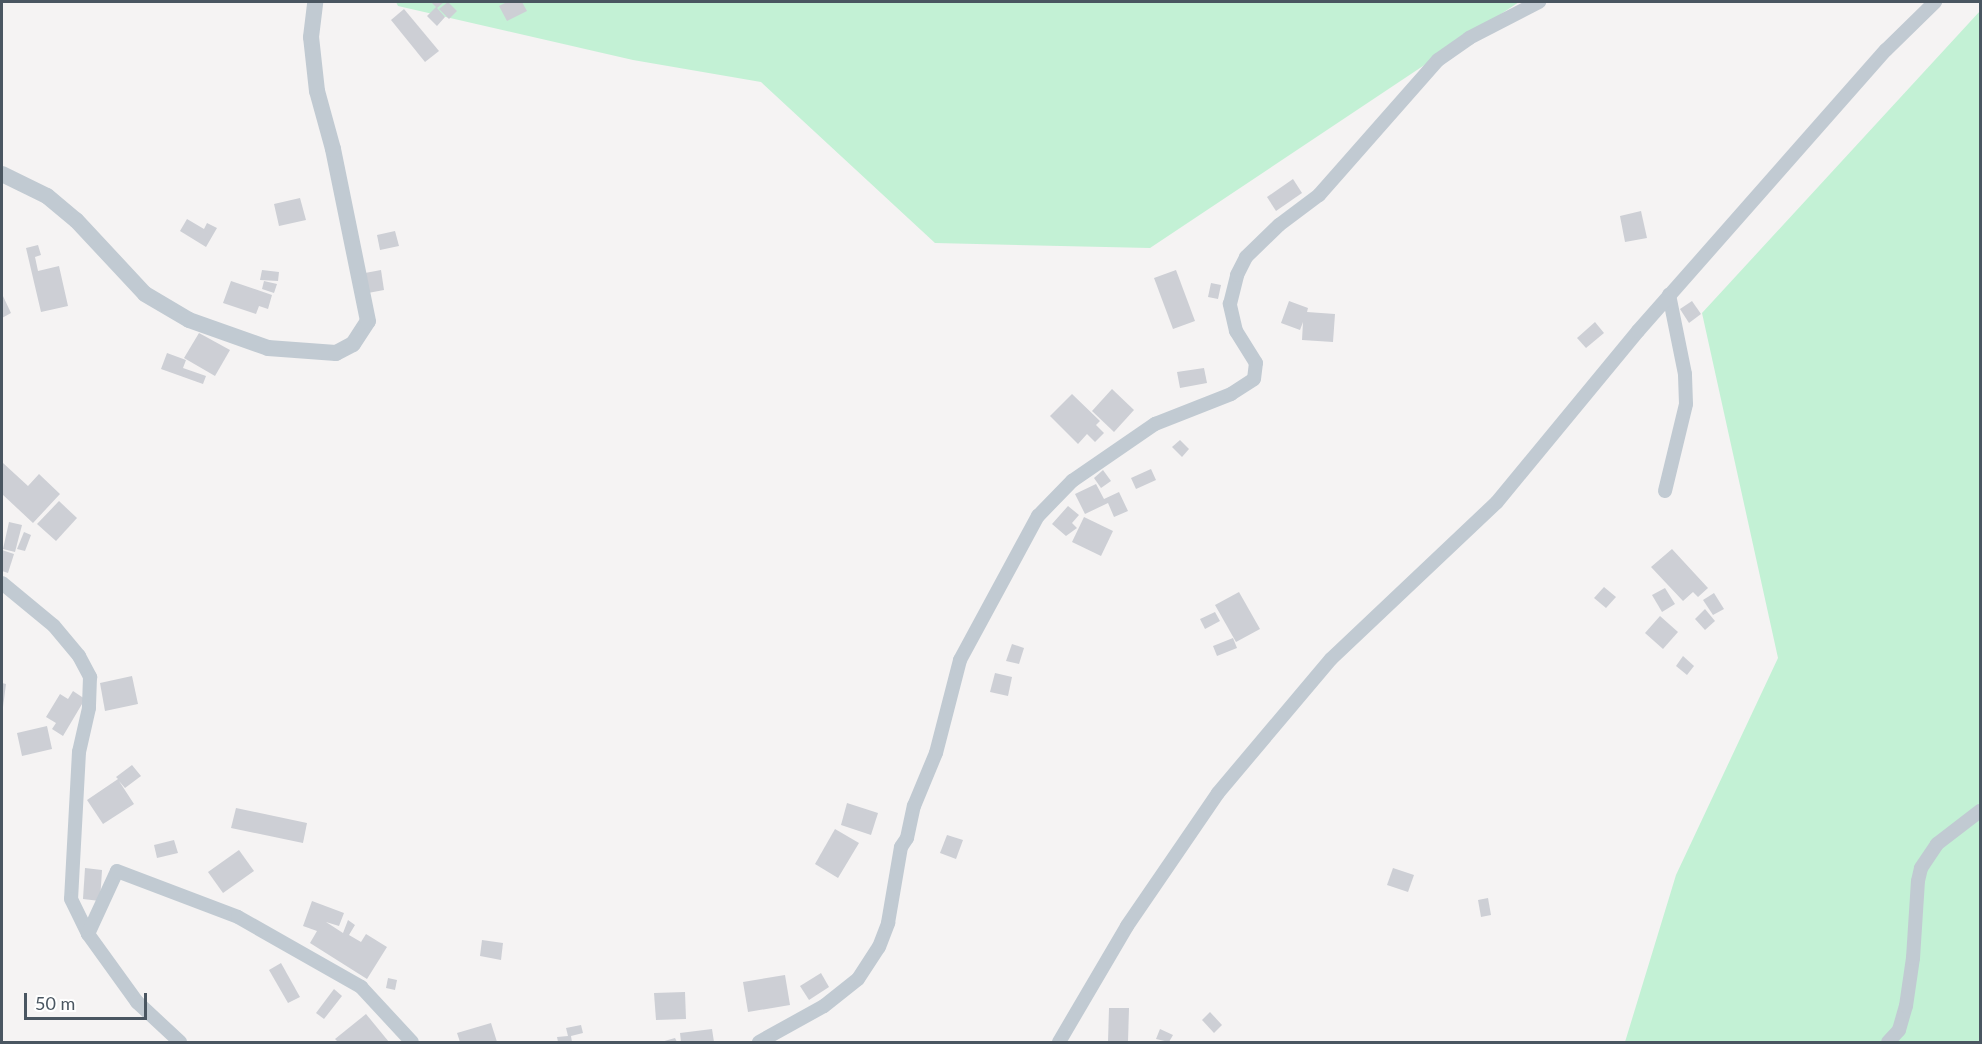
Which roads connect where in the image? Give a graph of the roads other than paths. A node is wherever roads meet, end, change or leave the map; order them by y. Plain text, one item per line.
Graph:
1 (315, 2) edge
2 (1539, 2) edge
3 (1935, 2) edge
4 (2, 174) edge
5 (1669, 295) junction
6 (1665, 491) dead end
7 (2, 582) edge
8 (1980, 811) edge
9 (88, 934) junction
10 (180, 1042) edge
11 (411, 1042) edge
12 (759, 1042) edge
13 (1059, 1042) edge
14 (1888, 1042) edge

1 - 4 street
2 - 12 street
3 - 5 street
5 - 6 street
5 - 13 street
7 - 9 street
8 - 14 street
9 - 10 street
9 - 11 street

